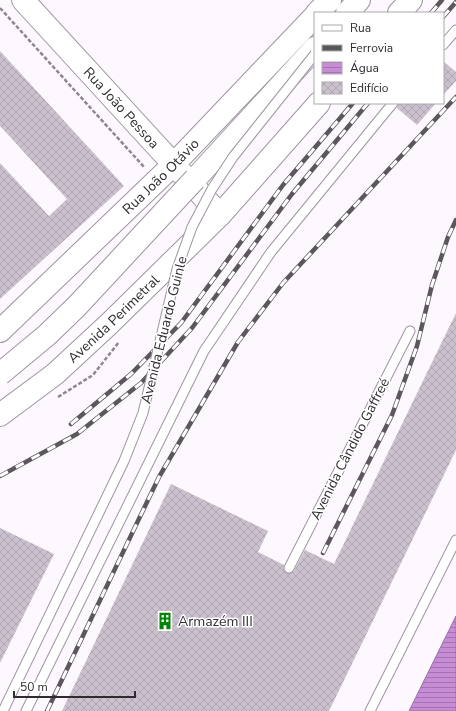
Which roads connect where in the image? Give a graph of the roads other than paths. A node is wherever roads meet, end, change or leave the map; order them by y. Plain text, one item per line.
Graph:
1 (23, 0) edge
2 (330, 0) edge
3 (411, 0) edge
4 (318, 12) edge
5 (400, 12) edge
6 (314, 17) edge
7 (456, 30) edge
8 (444, 44) edge
9 (314, 49) edge
10 (314, 55) edge
11 (318, 104) edge
12 (392, 104) edge
13 (173, 165) junction
14 (220, 215) junction
15 (410, 330) dead end
16 (0, 331) edge
17 (0, 374) edge
18 (0, 415) edge
19 (456, 540) edge
20 (289, 568) dead end
21 (3, 711) edge
22 (26, 711) edge
23 (370, 711) edge

1 - 13 main road, Rua João Pessoa
2 - 4 main road
3 - 5 main road
6 - 13 main road, Rua João Otávio
7 - 8 lane
9 - 17 main road, bridge
10 - 21 lane, Avenida Eduardo Guinle, bridge
11 - 14 main road, Avenida Perimetral
12 - 22 lane
13 - 14 main road, Rua João Pessoa
13 - 16 main road, Rua João Otávio
14 - 18 main road, Avenida Perimetral
15 - 20 lane, Avenida Cândido Gaffreé
19 - 23 lane

